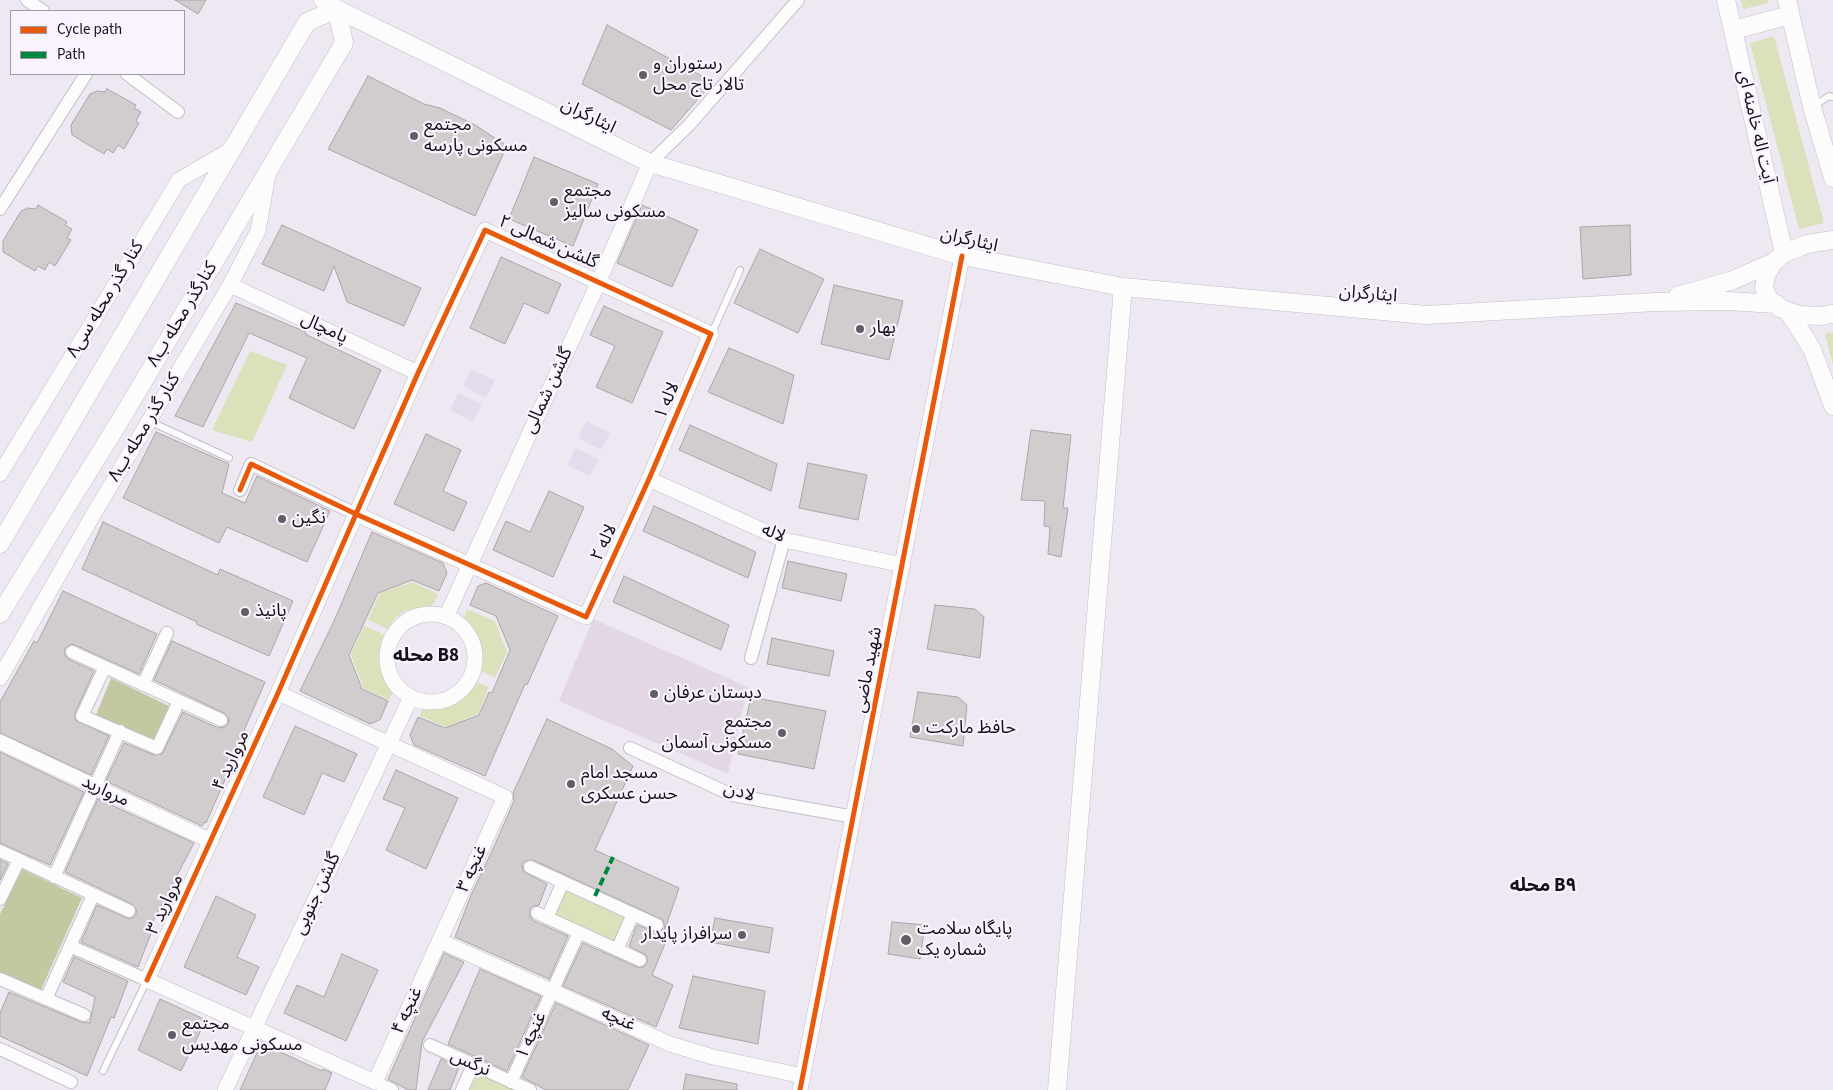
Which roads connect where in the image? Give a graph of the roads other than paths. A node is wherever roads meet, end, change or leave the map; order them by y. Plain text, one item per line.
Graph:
1 (27, 0) edge
2 (798, 0) edge
3 (1726, 0) edge
4 (330, 4) edge
5 (1788, 8) edge
6 (42, 10) edge
7 (1734, 30) junction
8 (85, 75) edge
9 (128, 75) edge
10 (1833, 97) edge
11 (1812, 106) junction
12 (178, 112) dead end
13 (234, 148) junction
14 (650, 163) junction
15 (268, 171) junction
16 (1833, 178) edge
17 (0, 210) edge
18 (485, 230) joint
19 (1833, 240) edge
20 (962, 256) junction
21 (1779, 258) junction
22 (740, 270) dead end
23 (599, 282) junction
24 (230, 285) junction
25 (1123, 286) junction
26 (1656, 302) junction
27 (1782, 308) junction
28 (1833, 314) edge
29 (711, 334) junction
30 (418, 373) junction
31 (1833, 406) edge
32 (149, 421) junction
33 (229, 458) dead end
34 (0, 474) edge
35 (649, 479) junction
36 (240, 490) dead end
37 (356, 514) junction
38 (784, 540) junction
39 (0, 544) edge
40 (903, 564) junction
41 (469, 566) junction
42 (0, 614) edge
43 (446, 617) junction
44 (167, 633) dead end
45 (72, 652) dead end
46 (752, 658) dead end
47 (104, 667) junction
48 (0, 678) edge
49 (143, 685) junction
50 (278, 693) junction
51 (411, 697) junction
52 (179, 701) junction
53 (221, 720) dead end
54 (120, 731) junction
55 (0, 742) edge
56 (389, 744) junction
57 (630, 748) dead end
58 (94, 788) junction
59 (854, 817) junction
60 (211, 841) junction
61 (0, 851) edge
62 (19, 860) junction
63 (530, 867) dead end
64 (54, 877) junction
65 (563, 882) junction
66 (93, 895) junction
67 (0, 899) edge
68 (128, 911) dead end
69 (633, 914) junction
70 (657, 925) dead end
71 (579, 932) junction
72 (440, 941) junction
73 (70, 946) junction
74 (617, 950) junction
75 (640, 960) dead end
76 (147, 980) junction
77 (2, 984) edge
78 (553, 991) junction
79 (46, 999) junction
80 (84, 1015) dead end
81 (254, 1029) junction
82 (430, 1046) dead end
83 (0, 1049) edge
84 (473, 1065) junction
85 (103, 1071) dead end
86 (71, 1082) dead end
87 (375, 1082) junction
88 (511, 1082) junction
89 (802, 1083) edge
90 (225, 1090) edge
91 (392, 1090) edge
92 (462, 1090) edge
93 (530, 1090) edge
94 (1057, 1090) edge

1 - 6 street
2 - 14 street
3 - 7 main road, آیت اله خامنه ای
4 - 13 main road
4 - 14 main road, ایثارگران
4 - 15 main road, کنارگذر محله ب۸
5 - 7 main road
5 - 11 main road
7 - 21 main road, آیت اله خامنه ای
8 - 17 street
9 - 12 street
10 - 11 lane
11 - 16 main road
13 - 34 street, کنار گذر محله سی۸
13 - 39 main road
14 - 20 main road, ایثارگران
14 - 23 street, گلشن شمالی
15 - 24 street, کنار گذر محله ب۸
15 - 42 main road, کنارگذر محله ب۸
18 - 23 street, گلشن شمالی ۲
18 - 30 street, مروارید ۴
19 - 21 main road, ایثارگران
20 - 25 main road, ایثارگران
20 - 40 street, شهید ماضی
21 - 26 main road, ایثارگران
21 - 27 main road
22 - 29 lane
23 - 29 street, گلشن شمالی ۲
23 - 41 street, گلشن شمالی
24 - 30 street, پامچال
24 - 32 street, کنار گذر محله ب۸
25 - 26 main road, ایثارگران
25 - 94 main road
26 - 27 main road, ایثارگران
27 - 28 main road, ایثارگران
27 - 31 main road
29 - 35 street, لاله ۱
30 - 37 street, مروارید ۴
32 - 33 lane
32 - 48 street, کنار گذر محله ب۸
35 - 38 street, لاله
35 - 41 street, لاله ۲
36 - 37 street
37 - 41 street
37 - 50 street, مروارید ۴
38 - 40 street, لاله
38 - 46 street
40 - 59 street, شهید ماضی
41 - 43 street, گلشن شمالی
43 - 51 street
43 - 51 street
44 - 49 street
45 - 47 street
47 - 49 street
47 - 54 street
49 - 52 street
50 - 56 street
50 - 60 street, مروارید ۴
51 - 56 street, گلشن جنوبی
52 - 53 street
52 - 54 street
54 - 58 street
55 - 58 street, مروارید
56 - 72 street, غنچه ۳
56 - 81 street, گلشن جنوبی
57 - 59 street, لادن
58 - 60 street, مروارید
58 - 64 street
59 - 89 street, شهید ماضی
60 - 76 street, مروارید ۳
61 - 62 street
62 - 64 street
62 - 67 street
63 - 65 street
64 - 66 street
65 - 69 street
65 - 71 street
66 - 68 street
66 - 73 street
69 - 70 street
69 - 74 street
71 - 74 street
71 - 78 street, غنچه ۱
72 - 78 street, غنچه
72 - 87 street, غنچه ۴
73 - 76 street
73 - 79 street
74 - 75 street
76 - 81 street
76 - 85 lane
77 - 79 street
78 - 88 street, غنچه ۱
78 - 89 street, غنچه
79 - 80 street
81 - 87 street
81 - 90 street, گلشن جنوبی
82 - 84 street, نرگس
83 - 86 street
84 - 88 street, نرگس
84 - 92 street
87 - 91 street
88 - 93 street, نرگس

